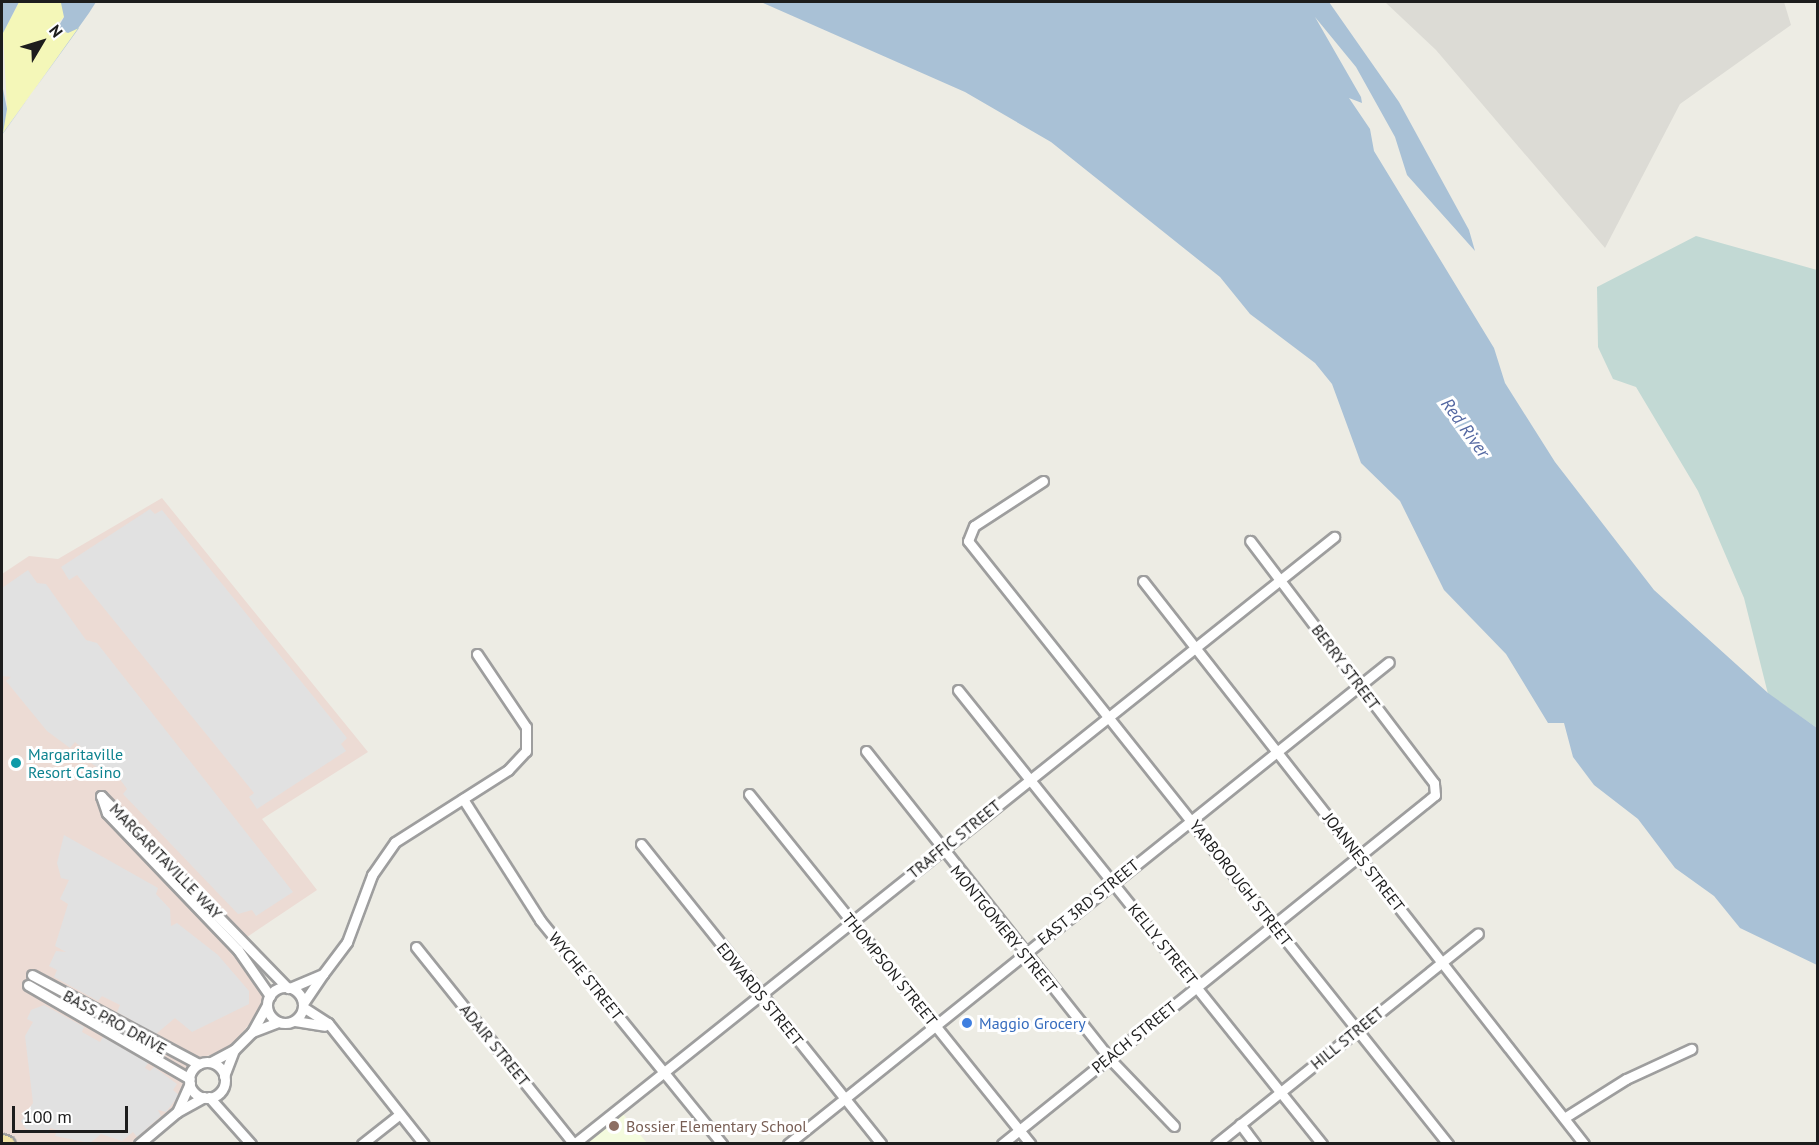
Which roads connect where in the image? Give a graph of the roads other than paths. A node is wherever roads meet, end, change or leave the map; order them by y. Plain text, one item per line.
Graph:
1 (1043, 481) dead end
2 (1334, 537) dead end
3 (1251, 542) dead end
4 (1280, 579) junction
5 (1143, 581) dead end
6 (1194, 646) junction
7 (477, 654) dead end
8 (1389, 662) dead end
9 (1359, 684) junction
10 (958, 690) dead end
11 (1110, 713) junction
12 (1276, 750) junction
13 (866, 751) dead end
14 (1029, 779) junction
15 (749, 794) dead end
16 (1436, 795) joint
17 (463, 800) junction
18 (1191, 819) junction
19 (641, 844) dead end
20 (940, 851) junction
21 (1358, 856) junction
22 (1112, 881) junction
23 (850, 921) junction
24 (1274, 925) junction
25 (1478, 933) dead end
26 (416, 947) dead end
27 (1023, 953) junction
28 (1441, 961) junction
29 (323, 974) junction
30 (32, 975) dead end
31 (28, 985) dead end
32 (1197, 987) junction
33 (289, 988) junction
34 (760, 994) junction
35 (269, 999) junction
36 (303, 1006) junction
37 (294, 1021) junction
38 (278, 1022) junction
39 (935, 1024) junction
40 (1358, 1030) junction
41 (252, 1032) junction
42 (336, 1035) junction
43 (1691, 1049) dead end
44 (234, 1050) junction
45 (1109, 1058) junction
46 (211, 1062) junction
47 (200, 1064) junction
48 (663, 1071) junction
49 (224, 1076) junction
50 (190, 1081) junction
51 (223, 1087) junction
52 (1281, 1092) junction
53 (207, 1097) junction
54 (844, 1098) junction
55 (177, 1112) junction
56 (400, 1114) junction
57 (1564, 1118) junction
58 (232, 1120) junction
59 (1240, 1124) junction
60 (1174, 1126) dead end
61 (1019, 1129) junction
62 (2, 1142) edge
63 (7, 1143) edge
64 (139, 1143) edge
65 (251, 1143) edge
66 (362, 1143) edge
67 (424, 1143) edge
68 (574, 1143) edge
69 (722, 1143) edge
70 (788, 1143) edge
71 (881, 1143) edge
72 (1002, 1143) edge
73 (1030, 1143) edge
74 (1216, 1143) edge
75 (1256, 1143) edge
76 (1322, 1143) edge
77 (1448, 1143) edge
78 (1584, 1143) edge

1 - 11 street, YARBOROUGH STREET
2 - 4 street, TRAFFIC STREET
3 - 4 street, BERRY STREET
4 - 6 street, TRAFFIC STREET
4 - 9 street, BERRY STREET
5 - 6 street, JOANNES STREET
6 - 11 street, TRAFFIC STREET
6 - 12 street, JOANNES STREET
7 - 17 street
8 - 9 street, EAST 3RD STREET
9 - 12 street, EAST 3RD STREET
9 - 16 street, BERRY STREET
10 - 14 street, KELLY STREET
11 - 14 street, TRAFFIC STREET
11 - 18 street, YARBOROUGH STREET
12 - 18 street, EAST 3RD STREET
12 - 21 street, JOANNES STREET
13 - 20 street, MONTGOMERY STREET
14 - 20 street, TRAFFIC STREET
14 - 22 street, KELLY STREET
15 - 23 street, THOMPSON STREET
16 - 21 street, PEACH STREET
17 - 29 street
17 - 48 street, WYCHE STREET
18 - 22 street, EAST 3RD STREET
18 - 24 street, YARBOROUGH STREET
19 - 34 street, EDWARDS STREET
20 - 23 street, TRAFFIC STREET
20 - 27 street, MONTGOMERY STREET
21 - 24 street, PEACH STREET
21 - 28 street, JOANNES STREET
22 - 27 street, EAST 3RD STREET
22 - 32 street, KELLY STREET
23 - 34 street, TRAFFIC STREET
23 - 39 street, THOMPSON STREET
24 - 32 street, PEACH STREET
24 - 40 street, YARBOROUGH STREET
25 - 28 street, HILL STREET
26 - 68 street, ADAIR STREET
27 - 39 street, EAST 3RD STREET
27 - 45 street, MONTGOMERY STREET
28 - 40 street, HILL STREET
28 - 57 street, JOANNES STREET
29 - 33 street
29 - 36 street
30 - 47 street, BASS PRO DRIVE
31 - 50 street, BASS PRO DRIVE
32 - 45 street, PEACH STREET
32 - 52 street, KELLY STREET
33 - 35 street
33 - 35 street, MARGARITAVILLE WAY
33 - 36 street
34 - 48 street, TRAFFIC STREET
34 - 54 street, EDWARDS STREET
35 - 38 street
35 - 41 street
36 - 37 street
36 - 42 street
37 - 38 street
37 - 42 street
38 - 41 street
39 - 54 street, EAST 3RD STREET
39 - 61 street, THOMPSON STREET
40 - 52 street, HILL STREET
40 - 77 street, YARBOROUGH STREET
41 - 44 street
42 - 56 street
43 - 57 street
44 - 46 street
44 - 49 street
45 - 60 street, MONTGOMERY STREET
45 - 61 street, PEACH STREET
46 - 47 street
46 - 49 street
47 - 50 street
48 - 68 street, TRAFFIC STREET
48 - 69 street, WYCHE STREET
49 - 51 street
50 - 53 street
50 - 55 street
51 - 53 street
51 - 58 street
52 - 59 street, HILL STREET
52 - 76 street, KELLY STREET
53 - 55 street
53 - 58 street
54 - 70 street, EAST 3RD STREET
54 - 71 street, EDWARDS STREET
55 - 64 street
56 - 66 street
56 - 67 street
57 - 78 street, JOANNES STREET
58 - 65 street
59 - 74 street, HILL STREET
59 - 75 street
61 - 72 street, PEACH STREET
61 - 73 street, THOMPSON STREET
62 - 63 main road

